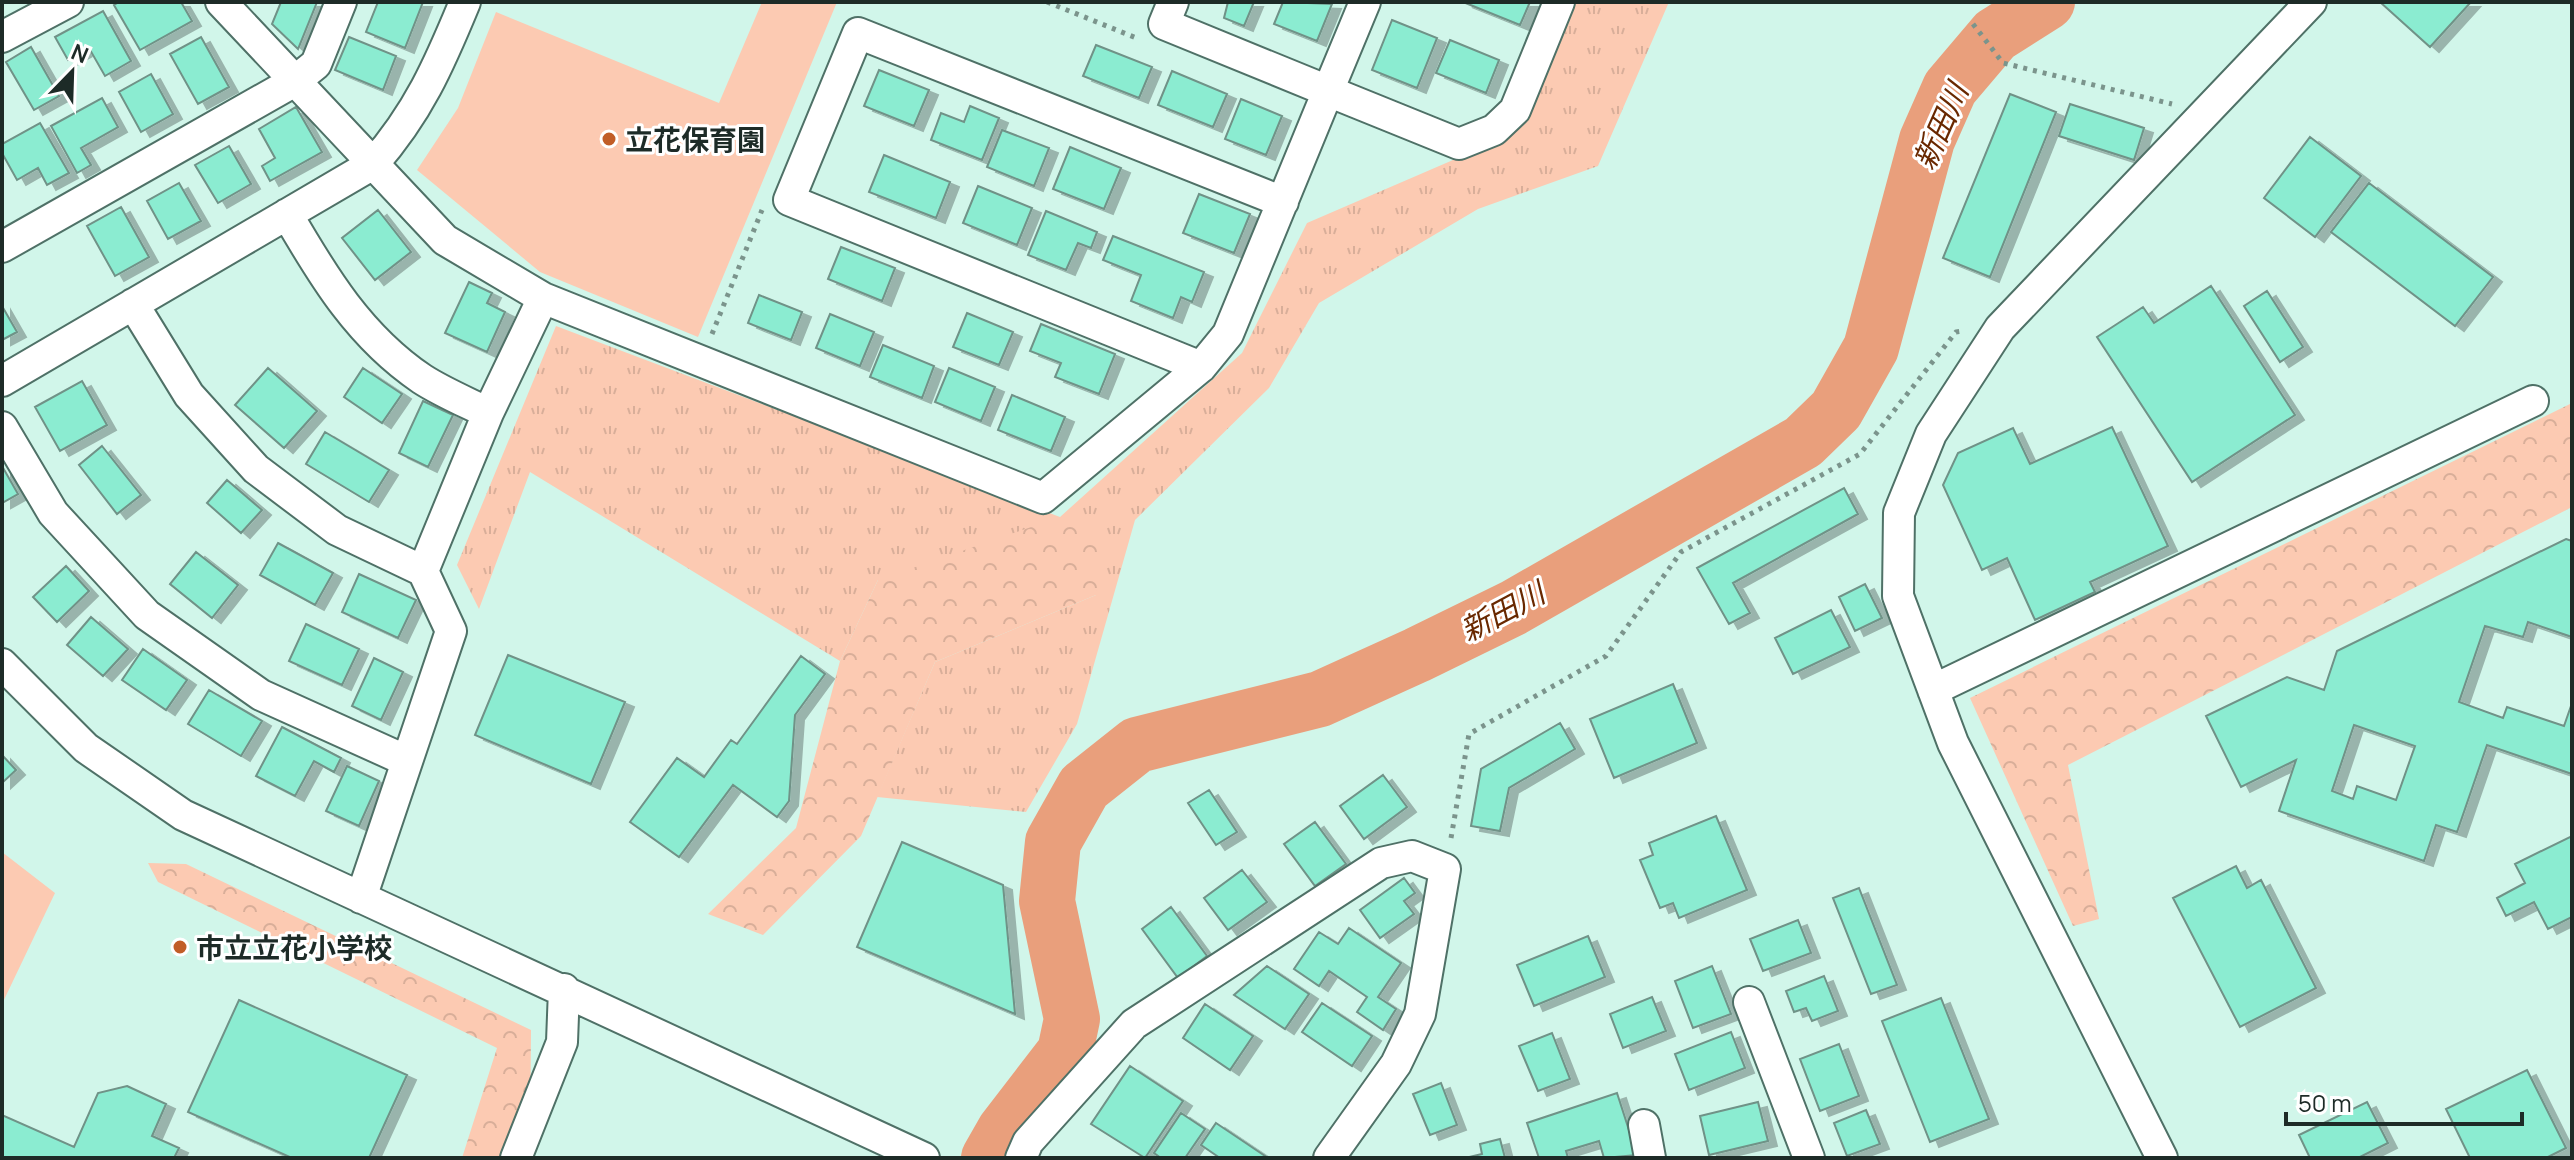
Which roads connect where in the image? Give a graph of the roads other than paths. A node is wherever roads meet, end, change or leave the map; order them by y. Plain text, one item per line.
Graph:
1 (68, 2) edge
2 (221, 2) edge
3 (341, 2) edge
4 (465, 2) edge
5 (1173, 2) edge
6 (1365, 2) edge
7 (1559, 2) edge
8 (2311, 2) edge
9 (18, 21) edge
10 (295, 81) junction
11 (1328, 91) junction
12 (373, 164) junction
13 (1283, 202) junction
14 (287, 214) junction
15 (2, 247) edge
16 (543, 298) junction
17 (133, 304) junction
18 (1201, 367) junction
19 (2, 381) edge
20 (2533, 401) dead end
21 (488, 413) junction
22 (2, 427) edge
23 (423, 571) junction
24 (2, 664) edge
25 (1933, 690) junction
26 (407, 761) junction
27 (361, 898) junction
28 (564, 989) junction
29 (1749, 1002) dead end
30 (1644, 1125) dead end
31 (516, 1158) edge
32 (924, 1158) edge
33 (1021, 1158) edge
34 (1329, 1158) edge
35 (1650, 1158) edge
36 (1809, 1158) edge
37 (2162, 1158) edge

1 - 9 street
2 - 10 street
3 - 10 street
4 - 12 street
5 - 11 street
6 - 11 street
7 - 11 street
8 - 25 street
10 - 12 street
10 - 15 street
11 - 13 street
12 - 14 street
12 - 16 street
13 - 18 street
13 - 18 street
14 - 17 street
14 - 21 street
16 - 18 street
16 - 21 street
17 - 19 street
17 - 23 street
20 - 25 street
21 - 23 street
22 - 26 street
23 - 26 street
24 - 27 street
25 - 37 street
26 - 27 street
27 - 28 street
28 - 31 street
28 - 32 street
29 - 36 street
30 - 35 street
33 - 34 street

